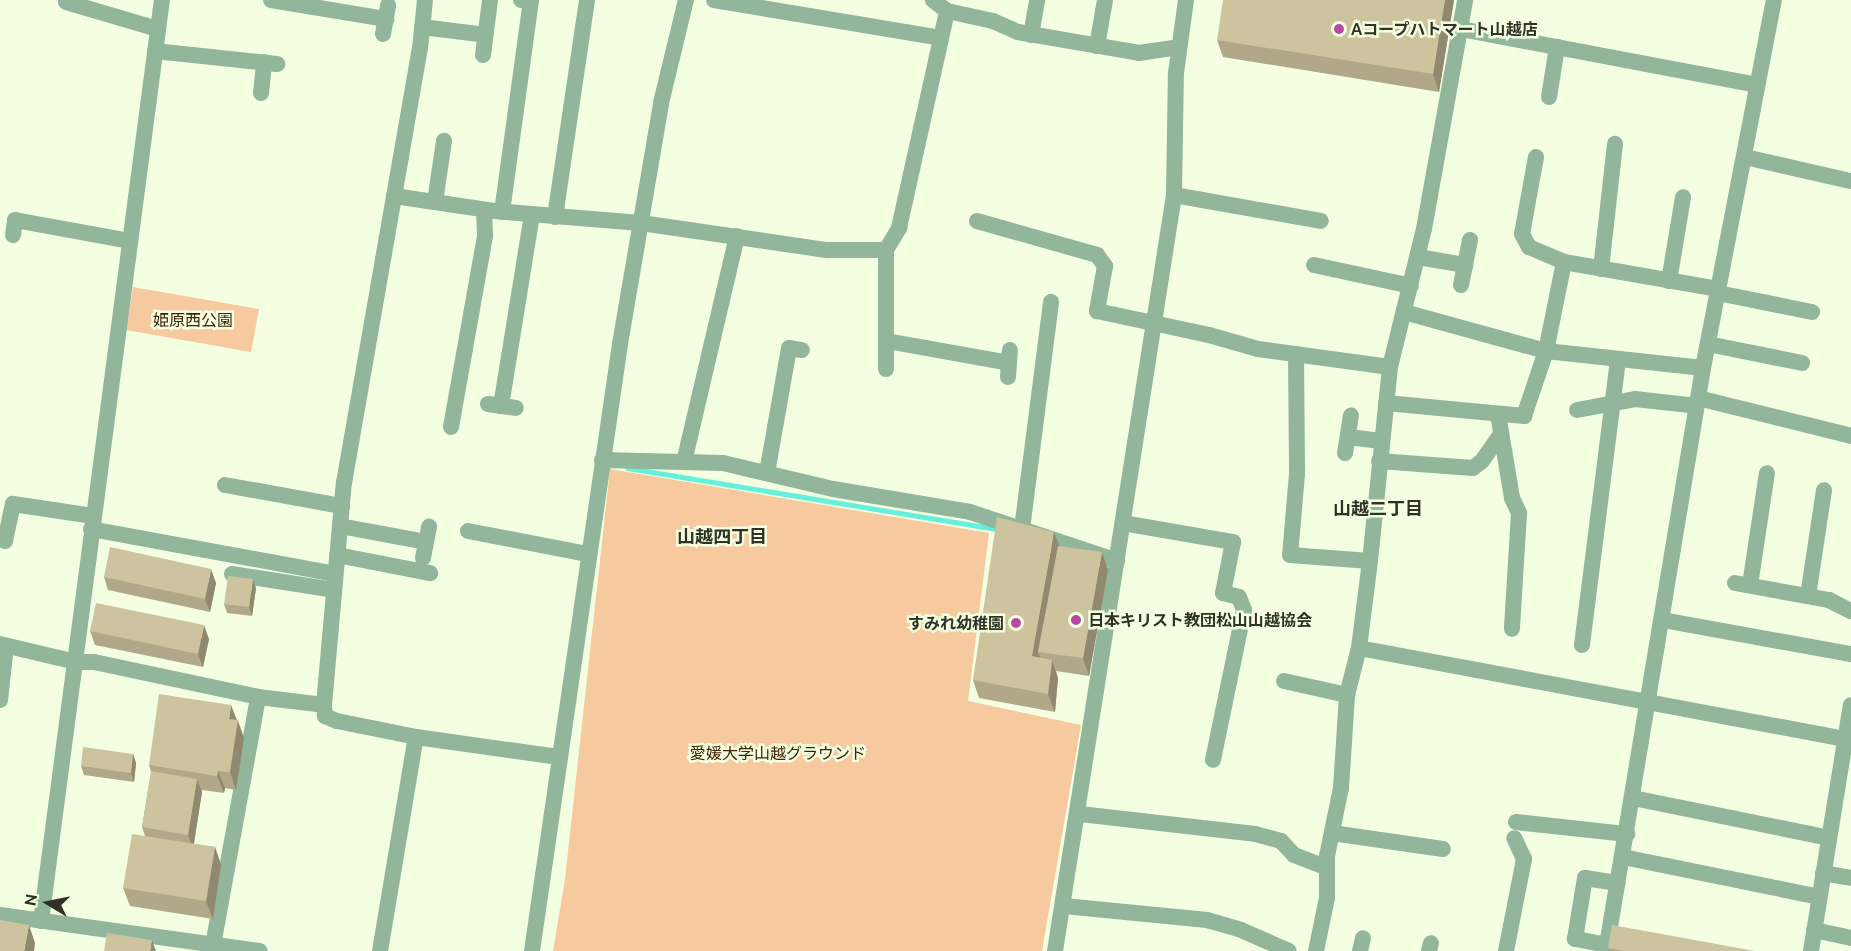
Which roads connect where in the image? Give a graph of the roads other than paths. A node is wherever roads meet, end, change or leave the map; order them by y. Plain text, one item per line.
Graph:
1 (162, 0) edge
2 (271, 0) edge
3 (425, 0) edge
4 (490, 0) edge
5 (521, 0) edge
6 (587, 0) edge
7 (686, 0) edge
8 (714, 0) edge
9 (933, 0) edge
10 (1037, 0) edge
11 (1105, 0) edge
12 (1186, 0) edge
13 (1465, 0) edge
14 (1774, 0) edge
15 (66, 2) dead end
16 (947, 11) junction
17 (385, 19) dead end
18 (422, 27) junction
19 (158, 29) junction
20 (1461, 29) junction
21 (1031, 34) junction
22 (486, 35) junction
23 (941, 38) junction
24 (1097, 46) junction
25 (1179, 47) junction
26 (1557, 47) junction
27 (155, 51) junction
28 (483, 55) dead end
29 (1757, 85) junction
30 (261, 93) dead end
31 (1549, 97) dead end
32 (444, 141) dead end
33 (1615, 144) dead end
34 (1536, 157) dead end
35 (1745, 157) junction
36 (1851, 181) edge
37 (1174, 195) junction
38 (394, 196) junction
39 (1683, 197) dead end
40 (435, 202) junction
41 (484, 210) junction
42 (502, 212) junction
43 (531, 215) junction
44 (555, 217) junction
45 (977, 221) dead end
46 (1321, 221) dead end
47 (641, 223) junction
48 (13, 235) dead end
49 (736, 236) junction
50 (1470, 240) dead end
51 (129, 241) junction
52 (886, 250) junction
53 (1418, 257) junction
54 (1564, 262) junction
55 (1314, 265) dead end
56 (1465, 265) junction
57 (1601, 269) junction
58 (1669, 280) junction
59 (1461, 285) dead end
60 (1411, 286) junction
61 (1718, 291) junction
62 (1051, 302) dead end
63 (1404, 312) junction
64 (1812, 312) dead end
65 (1154, 322) junction
66 (887, 341) junction
67 (1708, 344) junction
68 (802, 350) dead end
69 (1546, 351) junction
70 (1296, 354) junction
71 (1618, 359) junction
72 (1009, 363) dead end
73 (1802, 363) dead end
74 (1390, 367) junction
75 (1703, 368) junction
76 (886, 369) dead end
77 (1698, 402) junction
78 (1386, 403) junction
79 (1609, 405) junction
80 (502, 406) dead end
81 (1577, 410) dead end
82 (1498, 414) junction
83 (1351, 415) dead end
84 (451, 427) dead end
85 (1501, 434) junction
86 (1851, 436) edge
87 (1382, 441) junction
88 (602, 460) junction
89 (1379, 461) junction
90 (684, 462) junction
91 (767, 473) junction
92 (1767, 473) dead end
93 (225, 485) dead end
94 (1824, 490) dead end
95 (342, 506) junction
96 (92, 523) junction
97 (1123, 523) junction
98 (340, 526) junction
99 (1022, 529) junction
100 (468, 531) dead end
101 (5, 541) dead end
102 (588, 554) junction
103 (337, 555) junction
104 (1117, 561) junction
105 (1370, 561) junction
106 (232, 574) edge
107 (335, 582) junction
108 (1809, 596) junction
109 (1851, 611) edge
110 (1663, 620) junction
111 (1512, 629) dead end
112 (3, 645) edge
113 (1582, 645) dead end
114 (1359, 648) junction
115 (1851, 654) edge
116 (76, 662) junction
117 (1284, 681) dead end
118 (1347, 695) junction
119 (258, 696) junction
120 (0, 700) edge
121 (1650, 702) junction
122 (324, 705) junction
123 (1850, 715) edge
124 (416, 737) junction
125 (1845, 739) junction
126 (559, 757) junction
127 (1213, 760) dead end
128 (1845, 778) edge
129 (1633, 798) junction
130 (1834, 804) junction
131 (1851, 807) edge
132 (1080, 814) junction
133 (1332, 833) junction
134 (1627, 834) junction
135 (1829, 838) junction
136 (1443, 849) dead end
137 (1623, 857) junction
138 (1325, 867) junction
139 (1823, 873) junction
140 (1851, 878) edge
141 (1618, 883) junction
142 (1819, 897) junction
143 (1064, 906) junction
144 (0, 915) edge
145 (41, 921) junction
146 (1814, 930) junction
147 (1851, 938) edge
148 (212, 947) edge
149 (1607, 948) edge
150 (261, 951) edge
151 (380, 951) edge
152 (531, 951) edge
153 (1056, 951) edge
154 (1289, 951) edge
155 (1316, 951) edge
156 (1506, 951) edge
157 (1810, 951) edge

1 - 19 street
2 - 17 street
3 - 18 street
4 - 22 street
5 - 42 street
6 - 44 street
7 - 47 street
8 - 23 street
9 - 16 street
10 - 21 street
11 - 24 street
12 - 25 street
13 - 20 street
14 - 29 street
15 - 19 street
16 - 21 street
16 - 23 street
18 - 22 street
18 - 38 street
19 - 27 street
20 - 26 street
20 - 53 street
21 - 24 street
22 - 28 street
23 - 52 street
24 - 25 street
25 - 37 street
26 - 29 street
26 - 31 street
27 - 30 street
27 - 51 street
29 - 35 street
32 - 40 street
33 - 57 street
34 - 54 street
35 - 36 street
35 - 61 street
37 - 46 street
37 - 65 street
38 - 40 street
38 - 95 street
39 - 58 street
40 - 41 street
41 - 42 street
41 - 84 street
42 - 43 street
43 - 44 street
43 - 80 street
44 - 47 street
45 - 65 street
47 - 49 street
47 - 88 street
48 - 51 street
49 - 52 street
49 - 90 street
50 - 56 street
51 - 96 street
52 - 66 street
53 - 56 street
53 - 60 street
54 - 57 street
54 - 69 street
55 - 60 street
56 - 59 street
57 - 58 street
58 - 61 street
60 - 63 street
61 - 64 street
61 - 67 street
62 - 99 street
63 - 69 street
63 - 74 street
65 - 70 street
65 - 97 street
66 - 72 street
66 - 76 street
67 - 73 street
67 - 75 street
68 - 91 street
69 - 71 street
69 - 82 street
70 - 74 street
70 - 105 street
71 - 75 street
71 - 79 street
74 - 78 street
75 - 77 street
77 - 79 street
77 - 86 street
77 - 110 street
78 - 82 street
78 - 87 street
79 - 81 street
79 - 113 street
82 - 85 street
83 - 87 street
85 - 89 street
85 - 111 street
87 - 89 street
88 - 90 street
88 - 102 street
89 - 105 street
90 - 91 street
91 - 99 street
92 - 108 street
93 - 95 street
94 - 108 street
95 - 98 street
96 - 101 street
96 - 107 street
96 - 116 street
97 - 104 street
97 - 127 street
98 - 103 street
98 - 103 street
99 - 104 street
100 - 102 street
102 - 126 street
103 - 107 street
104 - 132 street
105 - 114 street
106 - 107 street
107 - 122 street
108 - 109 street
110 - 115 street
110 - 121 street
112 - 116 street
112 - 120 street
114 - 118 street
114 - 121 street
116 - 119 street
116 - 145 street
117 - 118 street
118 - 133 street
119 - 122 street
119 - 148 street
121 - 125 street
121 - 129 street
122 - 124 street
123 - 125 street
124 - 126 street
124 - 151 street
125 - 128 street
126 - 152 street
128 - 130 street
129 - 134 street
129 - 135 street
130 - 131 street
130 - 135 street
132 - 138 street
132 - 143 street
133 - 136 street
133 - 138 street
134 - 137 street
134 - 156 street
135 - 139 street
137 - 141 street
137 - 142 street
138 - 155 street
139 - 140 street
139 - 142 street
141 - 149 street
141 - 149 street
142 - 146 street
143 - 153 street
143 - 154 street
144 - 145 street
145 - 148 street
146 - 147 street
146 - 157 street
148 - 150 street

